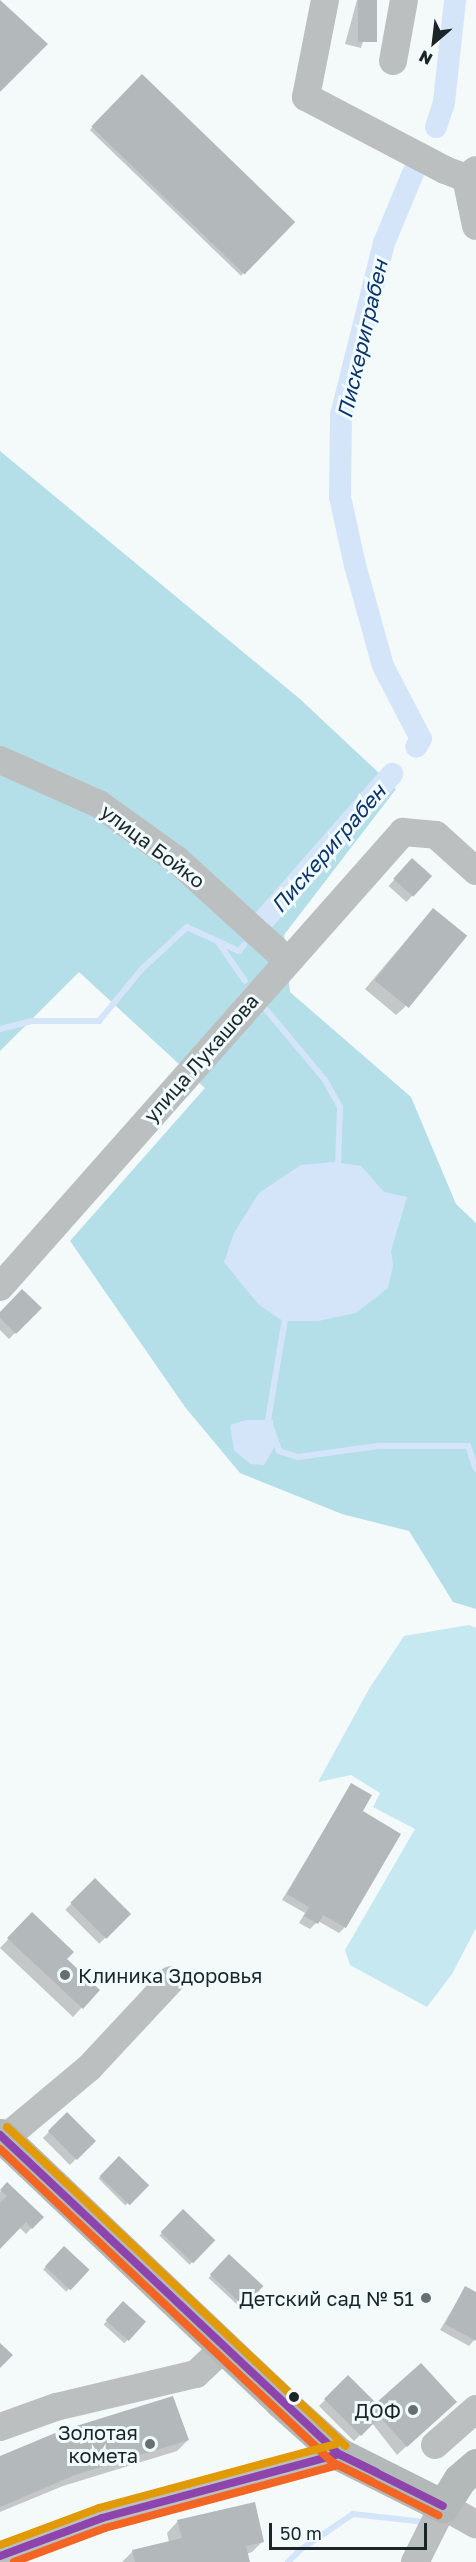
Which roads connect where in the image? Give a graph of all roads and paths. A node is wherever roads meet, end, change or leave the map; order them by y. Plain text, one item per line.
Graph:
1 (325, 0) edge
2 (404, 0) edge
3 (393, 61) dead end
4 (471, 174) edge
5 (476, 226) edge
6 (0, 760) edge
7 (476, 871) edge
8 (287, 960) junction
9 (0, 1287) edge
10 (171, 1980) dead end
11 (2, 2137) edge
12 (224, 2348) junction
13 (476, 2409) edge
14 (301, 2420) junction
15 (0, 2427) edge
16 (435, 2445) dead end
17 (339, 2454) junction
18 (476, 2465) edge
19 (279, 2469) junction
20 (443, 2506) junction
21 (476, 2524) edge
22 (0, 2556) edge
23 (415, 2562) edge

1 - 4 street
2 - 3 street
4 - 5 street
6 - 8 street, улица Бойко
7 - 8 street, улица Лукашова
8 - 9 street, улица Лукашова
10 - 11 street
11 - 12 main road
12 - 14 main road
12 - 15 street
13 - 16 street
14 - 17 main road
14 - 19 street
17 - 19 street
17 - 20 main road
18 - 20 main road
19 - 22 street
20 - 21 street
20 - 23 street

